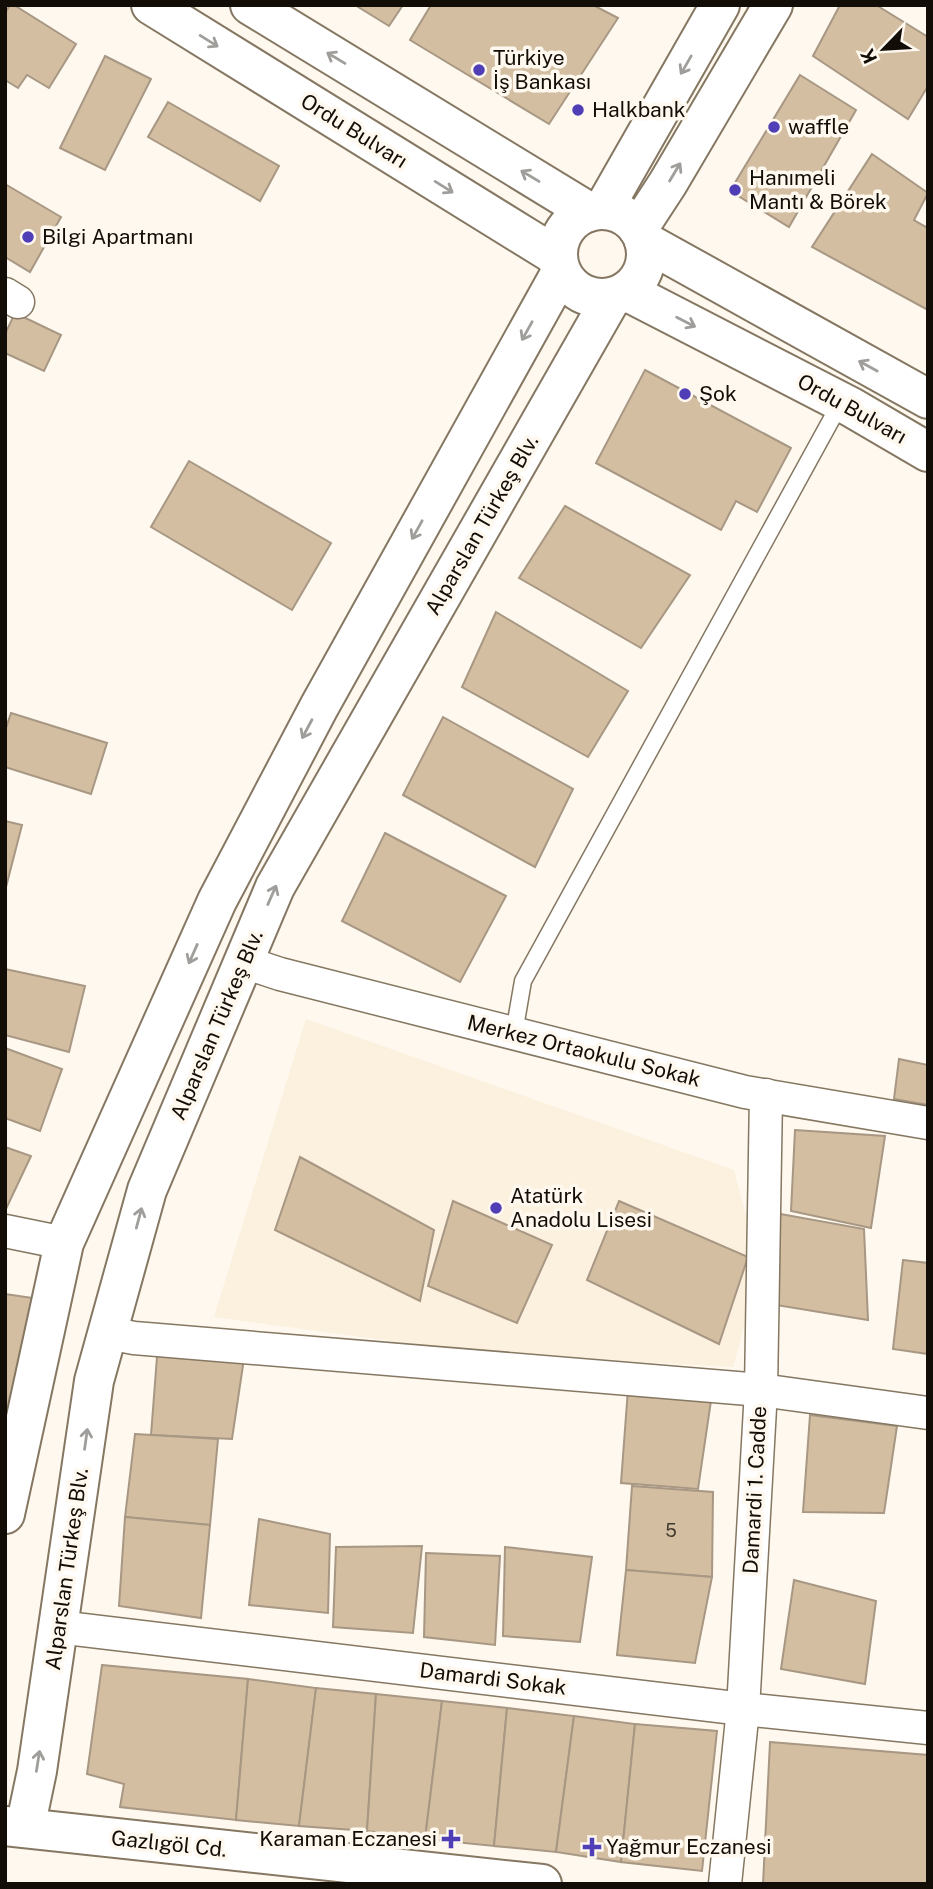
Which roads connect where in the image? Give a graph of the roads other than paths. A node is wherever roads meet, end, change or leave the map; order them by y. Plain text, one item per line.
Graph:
1 (151, 5) edge
2 (250, 5) edge
3 (720, 5) edge
4 (774, 5) edge
5 (596, 211) junction
6 (641, 235) junction
7 (560, 264) junction
8 (619, 294) junction
9 (928, 399) edge
10 (841, 402) junction
11 (928, 452) edge
12 (244, 962) junction
13 (514, 1033) junction
14 (766, 1096) junction
15 (928, 1123) edge
16 (5, 1231) edge
17 (64, 1243) junction
18 (108, 1333) junction
19 (761, 1390) junction
20 (928, 1413) edge
21 (5, 1514) edge
22 (58, 1627) junction
23 (743, 1709) junction
24 (928, 1728) edge
25 (15, 1827) edge
26 (542, 1884) edge
27 (725, 1884) edge

1 -> 7 street, Ordu Bulvarı
5 -> 2 street
3 -> 5 street
6 -> 4 street
5 - 6 street
5 - 7 street
6 - 8 street
9 -> 6 street
7 - 8 street, Ordu Bulvarı
7 -> 17 street
8 -> 10 street, Ordu Bulvarı
12 -> 8 street, Alparslan Türkeş Blv.
10 - 11 street, Ordu Bulvarı
10 - 13 lane
12 - 13 street, Merkez Ortaokulu Sokak
18 -> 12 street, Alparslan Türkeş Blv.
13 - 14 street, Merkez Ortaokulu Sokak
14 - 15 street, Merkez Ortaokulu Sokak
14 - 19 street, Damardi 1. Cadde
16 - 17 street
17 - 21 street
18 - 19 street
22 -> 18 street, Alparslan Türkeş Blv.
19 - 20 street
19 - 23 street, Damardi 1. Cadde
22 - 23 street, Damardi Sokak
25 -> 22 street, Alparslan Türkeş Blv.
23 - 24 street, Damardi Sokak
23 - 27 street, Damardi 1. Cadde
25 - 26 street, Gazlıgöl Cd.

